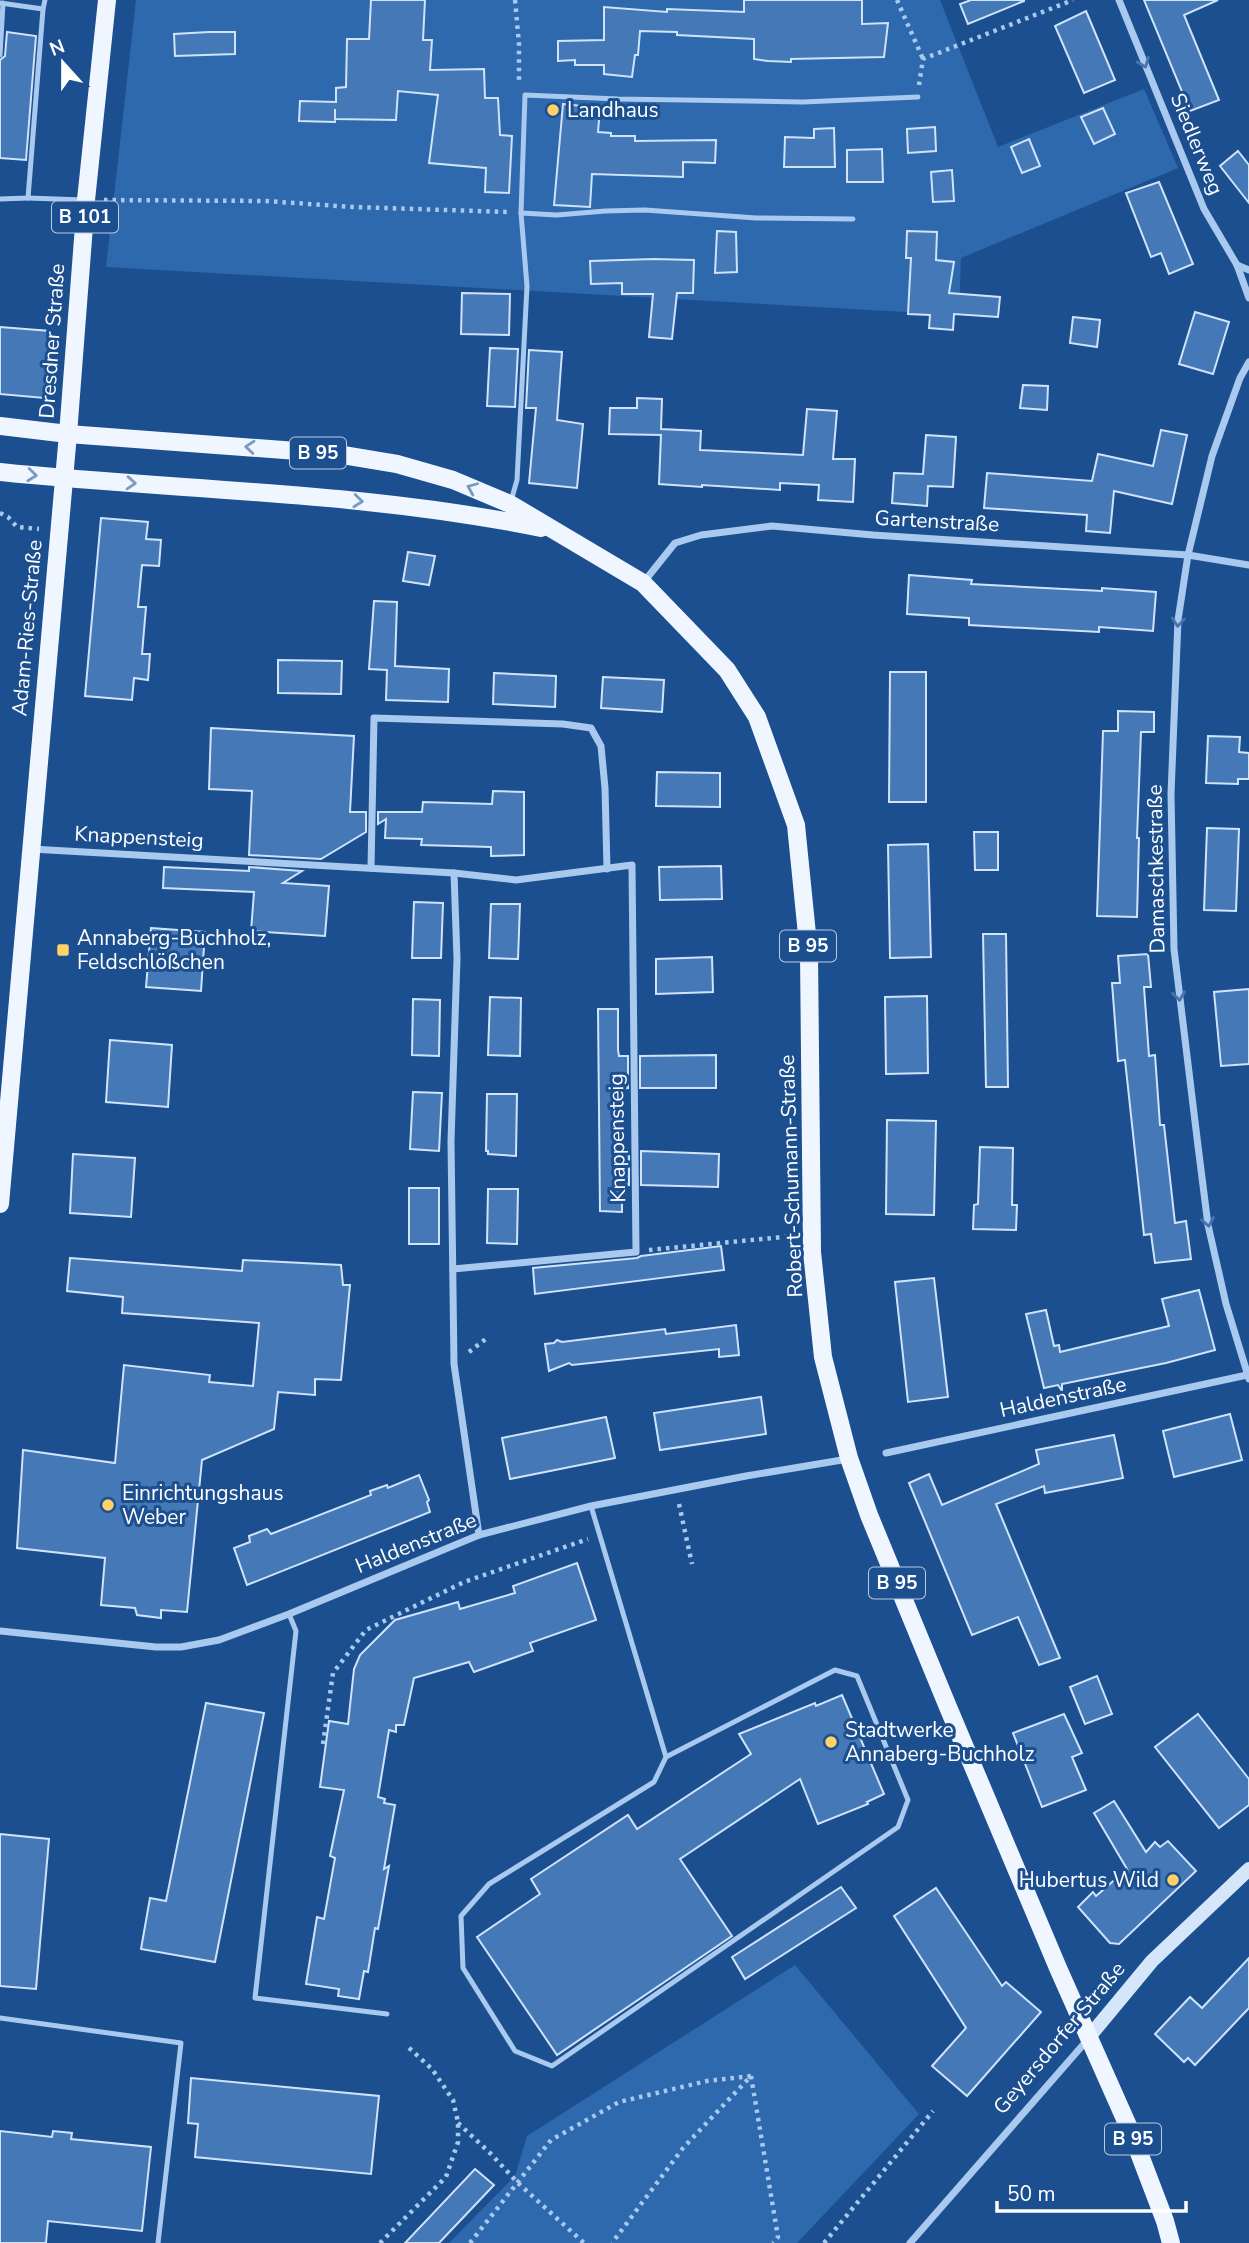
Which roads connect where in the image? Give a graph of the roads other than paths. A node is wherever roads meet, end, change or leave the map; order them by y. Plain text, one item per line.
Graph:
1 (45, 0) edge
2 (107, 0) edge
3 (1119, 0) edge
4 (1, 3) edge
5 (43, 9) junction
6 (0, 55) edge
7 (918, 97) road end
8 (28, 198) junction
9 (0, 199) edge
10 (86, 200) junction
11 (521, 213) junction
12 (853, 219) dead end
13 (1237, 265) junction
14 (1249, 270) edge
15 (1249, 298) edge
16 (1249, 362) edge
17 (0, 426) edge
18 (68, 434) junction
19 (0, 472) edge
20 (63, 479) junction
21 (510, 504) junction
22 (554, 531) junction
23 (1188, 555) junction
24 (1249, 565) edge
25 (643, 583) junction
26 (31, 849) junction
27 (371, 868) junction
28 (607, 869) junction
29 (454, 873) junction
30 (0, 1204) edge
31 (453, 1269) junction
32 (1248, 1377) edge
33 (886, 1453) dead end
34 (849, 1458) junction
35 (591, 1506) junction
36 (479, 1535) junction
37 (289, 1614) junction
38 (0, 1631) edge
39 (666, 1757) junction
40 (1249, 1869) edge
41 (387, 2014) dead end
42 (0, 2018) edge
43 (1089, 2037) junction
44 (158, 2243) edge
45 (910, 2243) edge
46 (1171, 2243) edge

1 - 5 lane
2 - 10 main road, Dresdner Straße / B 101
3 -> 13 street, Siedlerweg
4 - 5 lane
4 - 6 lane
5 - 8 lane
7 - 11 lane
8 - 9 lane
8 - 10 lane
10 - 18 main road, Dresdner Straße / B 101
11 - 12 lane
11 - 21 lane
13 - 14 street
13 - 15 street, Siedlerweg
16 - 23 street, Damaschkestraße
17 - 18 main road, B 95
18 - 20 main road, Adam-Ries-Straße / B 101
21 -> 18 main road, Robert-Schumann-Straße / B 95
19 -> 20 main road, B 95
20 -> 22 main road, Robert-Schumann-Straße / B 95
20 - 26 main road, Adam-Ries-Straße / B 101
21 - 22 main road, Robert-Schumann-Straße / B 95
22 - 25 main road, Robert-Schumann-Straße / B 95
23 - 24 street, Gartenstraße
23 - 25 street, Gartenstraße
23 -> 32 street, Damaschkestraße
25 - 34 main road, Robert-Schumann-Straße / B 95
26 - 27 street, Knappensteig
26 - 30 main road, Adam-Ries-Straße / B 101
27 - 28 street
27 - 29 street, Knappensteig
28 - 29 street, Knappensteig
28 - 31 street, Knappensteig
29 - 31 street
31 - 36 street
32 - 33 street, Haldenstraße
34 - 35 street, Haldenstraße
34 - 43 main road, Robert-Schumann-Straße / B 95
35 - 36 street, Haldenstraße
35 - 39 lane
36 - 37 street, Haldenstraße
37 - 38 street, Haldenstraße
37 - 41 lane
39 - 39 lane
40 - 43 main road, Geyersdorfer Straße
42 - 44 lane
43 - 45 street, Geyersdorfer Straße
43 - 46 main road, B 95

